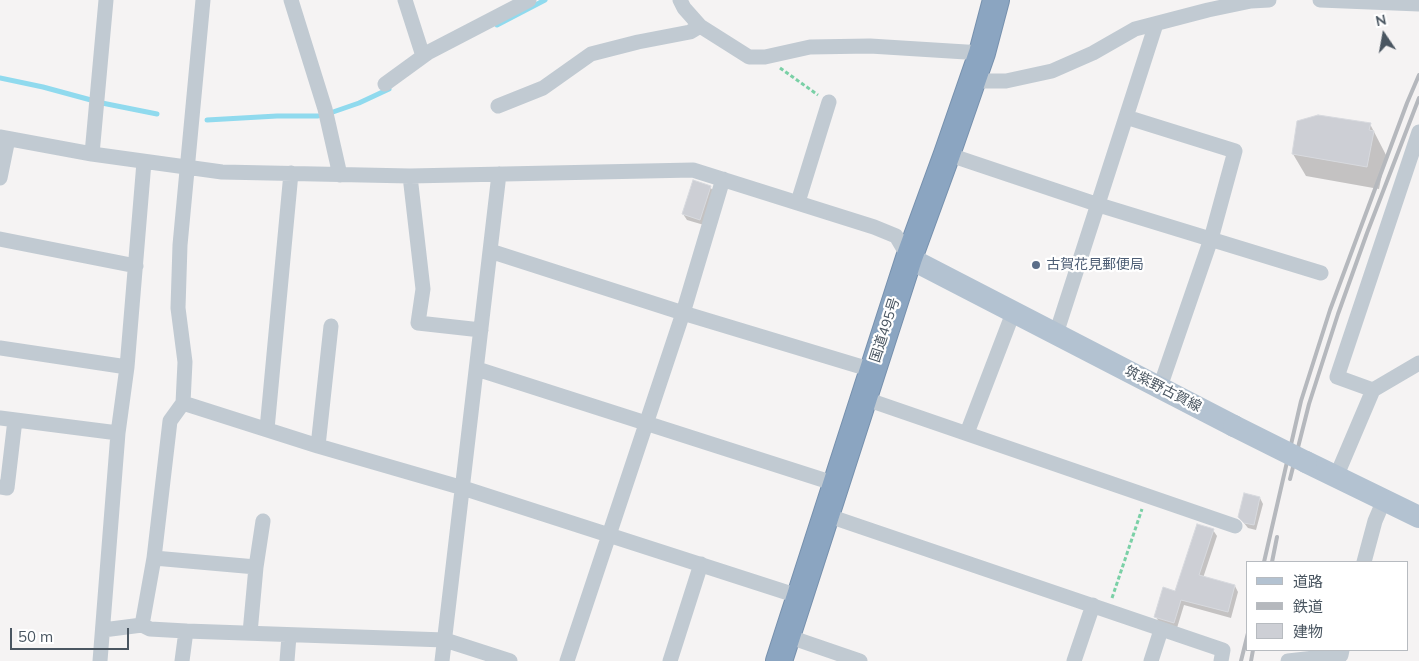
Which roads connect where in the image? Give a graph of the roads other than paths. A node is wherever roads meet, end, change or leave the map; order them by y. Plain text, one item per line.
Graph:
1 (106, 0) edge
2 (203, 0) edge
3 (291, 0) edge
4 (405, 0) edge
5 (529, 0) edge
6 (680, 0) edge
7 (996, 0) edge
8 (1269, 0) edge
9 (1320, 0) edge
10 (1419, 4) edge
11 (1156, 24) junction
12 (700, 26) junction
13 (982, 53) junction
14 (423, 56) junction
15 (972, 81) junction
16 (384, 84) dead end
17 (829, 102) road end
18 (498, 106) dead end
19 (1126, 117) junction
20 (1419, 132) edge
21 (4, 138) edge
22 (92, 154) junction
23 (947, 154) junction
24 (144, 162) junction
25 (188, 167) junction
26 (291, 173) junction
27 (499, 174) junction
28 (340, 175) junction
29 (410, 176) junction
30 (0, 178) edge
31 (723, 179) junction
32 (798, 202) junction
33 (1098, 205) junction
34 (0, 239) edge
35 (1211, 239) junction
36 (490, 251) junction
37 (908, 258) junction
38 (136, 266) junction
39 (1322, 273) dead end
40 (683, 313) junction
41 (1013, 313) junction
42 (331, 326) dead end
43 (481, 330) junction
44 (1056, 334) junction
45 (0, 348) edge
46 (1419, 363) edge
47 (127, 367) junction
48 (477, 369) junction
49 (872, 370) junction
50 (1160, 387) junction
51 (1373, 390) junction
52 (863, 398) junction
53 (183, 403) junction
54 (7, 419) edge
55 (646, 424) junction
56 (266, 429) junction
57 (118, 433) junction
58 (967, 433) junction
59 (318, 446) junction
60 (1336, 477) junction
61 (836, 484) junction
62 (0, 487) edge
63 (463, 488) junction
64 (1384, 500) junction
65 (826, 515) junction
66 (1419, 517) edge
67 (263, 521) dead end
68 (1235, 526) dead end
69 (610, 534) junction
70 (154, 558) junction
71 (1364, 561) edge
72 (701, 564) junction
73 (256, 567) junction
74 (800, 596) junction
75 (1100, 608) junction
76 (142, 625) junction
77 (103, 630) junction
78 (1161, 630) junction
79 (186, 631) junction
80 (250, 633) junction
81 (289, 636) junction
82 (787, 636) junction
83 (445, 640) junction
84 (1342, 651) edge
85 (100, 661) edge
86 (182, 661) edge
87 (287, 661) edge
88 (442, 661) edge
89 (510, 661) edge
90 (567, 661) edge
91 (670, 661) edge
92 (779, 661) edge
93 (860, 661) edge
94 (1074, 661) edge
95 (1150, 661) edge
96 (1221, 661) edge
97 (1288, 661) edge

1 - 22 street
2 - 25 street
3 - 28 street
4 - 14 street
5 - 14 street
6 - 12 street
7 - 13 highway, 国道495号
8 - 11 street
9 - 10 street
11 - 15 street
11 - 19 street
12 - 13 street
12 - 18 street
13 - 15 highway, 国道495号
14 - 16 street
15 - 23 highway, 国道495号
17 - 32 street
19 - 33 street
19 - 35 street
20 - 51 street
21 - 22 street
21 - 30 street
22 - 24 street
23 - 33 street
23 - 37 highway, 国道495号
24 - 25 street
24 - 38 street
25 - 26 street
25 - 53 street
26 - 28 street
26 - 56 street
27 - 29 street
27 - 31 street
27 - 36 street
28 - 29 street
29 - 43 street
31 - 32 street
31 - 40 street
32 - 37 street
33 - 35 street
33 - 44 street
34 - 38 street
35 - 39 street
35 - 50 street
36 - 40 street
36 - 43 street
37 - 41 main road, 筑紫野古賀線
37 - 49 highway, 国道495号
38 - 47 street
40 - 49 street
40 - 55 street
41 - 44 main road, 筑紫野古賀線
41 - 58 street
42 - 59 street
43 - 48 street
44 - 50 main road, 筑紫野古賀線
45 - 47 street
46 - 51 street
47 - 57 street
48 - 55 street
48 - 63 street
49 - 52 highway, 国道495号
50 - 60 main road, 筑紫野古賀線, bridge
51 - 60 street
52 - 58 street
52 - 61 highway, 国道495号
53 - 56 street
53 - 70 street
54 - 57 street
54 - 62 street
55 - 61 street
55 - 69 street
56 - 59 street
57 - 77 street
58 - 68 street
59 - 63 street
60 - 64 main road, 筑紫野古賀線
61 - 65 highway, 国道495号
63 - 69 street
63 - 83 street
64 - 66 main road, 筑紫野古賀線
64 - 71 street
65 - 74 highway, 国道495号
65 - 75 street
67 - 73 street
69 - 72 street
69 - 90 street
70 - 73 street
70 - 76 street
72 - 74 street
72 - 91 street
73 - 80 street
74 - 82 highway, 国道495号
75 - 78 street
75 - 94 street
76 - 77 street
76 - 79 street
77 - 85 street
78 - 95 street
78 - 96 street
79 - 80 street
79 - 86 street
80 - 81 street
81 - 83 street
81 - 87 street
82 - 92 highway, 国道495号
82 - 93 street
83 - 88 street
83 - 89 street
84 - 97 street

